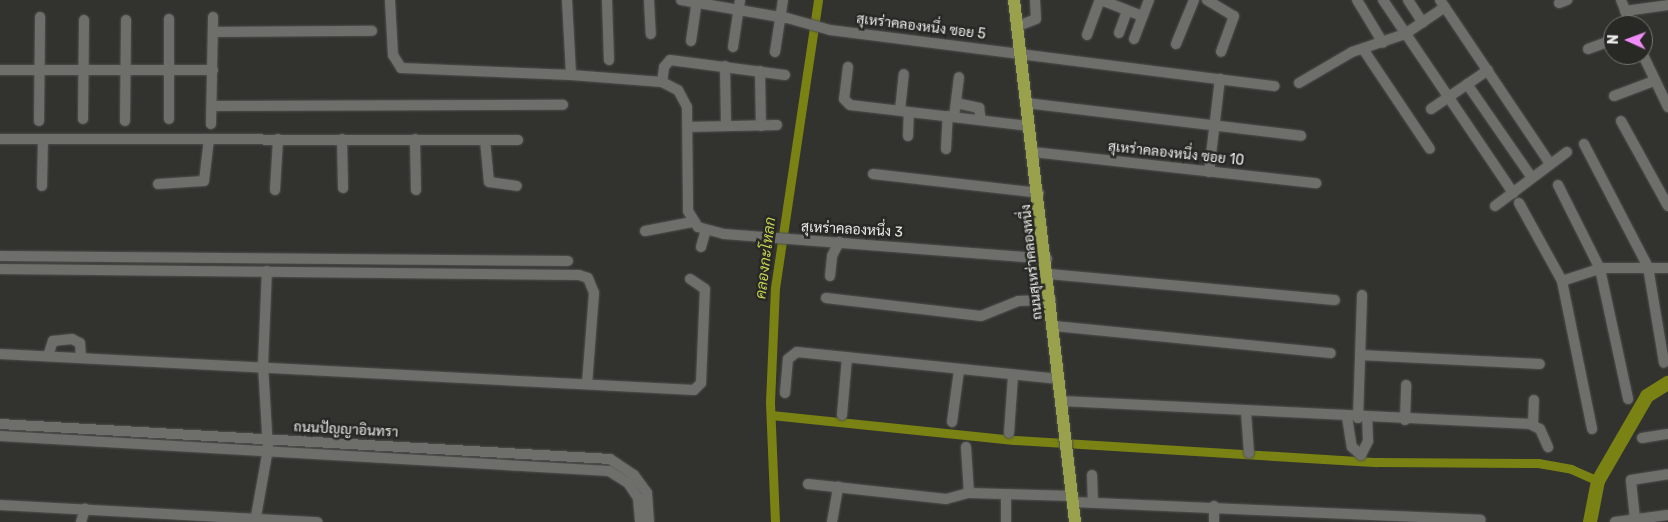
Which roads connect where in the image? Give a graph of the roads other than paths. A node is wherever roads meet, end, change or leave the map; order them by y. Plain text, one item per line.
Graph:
1 (390, 0) edge
2 (567, 0) edge
3 (607, 0) edge
4 (649, 0) edge
5 (681, 0) edge
6 (783, 0) edge
7 (1014, 0) edge
8 (1035, 0) edge
9 (1100, 0) edge
10 (1149, 0) edge
11 (1194, 0) edge
12 (1207, 0) edge
13 (1357, 0) edge
14 (1383, 0) edge
15 (1408, 0) edge
16 (1621, 0) edge
17 (697, 1) edge
18 (1442, 4) edge
19 (739, 5) edge
20 (1668, 6) edge
21 (1127, 11) junction
22 (1625, 11) junction
23 (1626, 15) edge
24 (780, 16) junction
25 (1142, 16) junction
26 (40, 17) dead end
27 (213, 18) dead end
28 (170, 19) dead end
29 (84, 20) dead end
30 (126, 20) dead end
31 (1423, 23) junction
32 (1018, 26) junction
33 (213, 32) junction
34 (372, 32) dead end
35 (1119, 33) dead end
36 (651, 34) dead end
37 (1405, 34) junction
38 (1087, 35) dead end
39 (1134, 39) dead end
40 (692, 41) dead end
41 (1383, 43) junction
42 (1176, 44) dead end
43 (1603, 44) edge
44 (733, 47) dead end
45 (1588, 49) dead end
46 (1362, 50) junction
47 (775, 52) dead end
48 (1221, 52) dead end
49 (1021, 53) junction
50 (610, 60) dead end
51 (1647, 65) edge
52 (725, 66) junction
53 (848, 67) dead end
54 (0, 70) edge
55 (40, 70) junction
56 (83, 70) junction
57 (125, 70) junction
58 (169, 70) junction
59 (213, 70) junction
60 (1488, 70) junction
61 (760, 71) junction
62 (904, 74) dead end
63 (571, 75) junction
64 (785, 75) dead end
65 (959, 77) dead end
66 (1220, 79) junction
67 (1654, 81) junction
68 (662, 82) junction
69 (1300, 83) dead end
70 (1468, 84) junction
71 (1274, 86) dead end
72 (1614, 96) dead end
73 (1448, 97) junction
74 (956, 103) junction
75 (1026, 103) junction
76 (563, 105) dead end
77 (212, 106) junction
78 (1668, 107) edge
79 (1431, 110) dead end
80 (905, 111) junction
81 (951, 117) junction
82 (84, 119) dead end
83 (168, 119) dead end
84 (981, 120) junction
85 (1621, 120) dead end
86 (39, 121) dead end
87 (125, 121) dead end
88 (211, 124) dead end
89 (1215, 124) junction
90 (726, 126) junction
91 (761, 126) junction
92 (777, 126) dead end
93 (1030, 126) junction
94 (688, 127) junction
95 (908, 136) dead end
96 (1301, 136) dead end
97 (0, 139) edge
98 (209, 139) junction
99 (278, 139) junction
100 (342, 139) junction
101 (43, 140) junction
102 (415, 140) junction
103 (485, 140) junction
104 (518, 140) dead end
105 (1584, 144) dead end
106 (946, 149) dead end
107 (1430, 149) dead end
108 (1033, 152) junction
109 (1567, 152) dead end
110 (1550, 164) junction
111 (1209, 172) junction
112 (873, 174) dead end
113 (1532, 178) junction
114 (1316, 183) dead end
115 (158, 184) dead end
116 (1558, 184) dead end
117 (42, 186) dead end
118 (517, 186) dead end
119 (343, 188) dead end
120 (275, 190) dead end
121 (416, 190) dead end
122 (1039, 193) junction
123 (1513, 193) junction
124 (1519, 203) dead end
125 (1495, 206) dead end
126 (1668, 206) edge
127 (692, 222) junction
128 (706, 230) junction
129 (645, 231) dead end
130 (839, 242) junction
131 (700, 247) dead end
132 (0, 256) edge
133 (259, 258) junction
134 (280, 258) junction
135 (1047, 259) junction
136 (568, 261) dead end
137 (1648, 267) junction
138 (1600, 268) junction
139 (1668, 268) edge
140 (0, 269) edge
141 (263, 271) junction
142 (279, 271) junction
143 (1048, 274) junction
144 (830, 276) dead end
145 (690, 279) dead end
146 (1562, 281) junction
147 (1362, 295) dead end
148 (826, 298) dead end
149 (1051, 300) junction
150 (1336, 300) dead end
151 (1054, 326) junction
152 (1331, 353) dead end
153 (0, 354) edge
154 (1360, 355) junction
155 (48, 356) junction
156 (81, 357) junction
157 (847, 358) junction
158 (1664, 363) dead end
159 (1540, 364) dead end
160 (262, 365) junction
161 (959, 370) junction
162 (1013, 376) junction
163 (1059, 379) junction
164 (587, 383) junction
165 (1406, 385) dead end
166 (785, 393) dead end
167 (1628, 399) dead end
168 (1534, 400) dead end
169 (1062, 401) junction
170 (1246, 412) junction
171 (842, 415) dead end
172 (1357, 418) junction
173 (1405, 420) junction
174 (952, 422) dead end
175 (0, 424) edge
176 (1533, 425) junction
177 (1592, 429) dead end
178 (1009, 433) dead end
179 (1668, 434) edge
180 (0, 436) edge
181 (1642, 438) dead end
182 (267, 444) junction
183 (966, 447) dead end
184 (1548, 447) dead end
185 (1249, 453) dead end
186 (1668, 474) edge
187 (1092, 475) dead end
188 (808, 484) dead end
189 (838, 487) junction
190 (969, 493) junction
191 (1006, 495) junction
192 (1073, 499) junction
193 (1093, 502) junction
194 (0, 505) edge
195 (1214, 506) junction
196 (84, 509) junction
197 (1668, 515) edge
198 (1635, 519) junction
199 (255, 520) edge
200 (1481, 520) dead end
201 (81, 522) edge
202 (318, 522) edge
203 (640, 522) edge
204 (649, 522) edge
205 (832, 522) edge
206 (1006, 522) edge
207 (1075, 522) edge
208 (1214, 522) edge
209 (1615, 522) edge

1 - 63 street
2 - 63 street
3 - 50 street
4 - 36 street
5 - 17 street, สุเหร่าคลองหนึ่ง ซอย 5
6 - 24 street
7 - 32 main road, ถนนสุเหร่าคลองหนึ่ง
8 - 32 street
9 - 21 street
9 - 38 street
10 - 25 street
11 - 42 street
12 - 48 street
13 - 41 street
14 - 37 street
15 - 31 street
16 - 22 street
17 - 19 street, สุเหร่าคลองหนึ่ง ซอย 5
17 - 40 street
18 - 31 street
18 - 60 street
19 - 24 street, สุเหร่าคลองหนึ่ง ซอย 5
19 - 44 street
20 - 22 street
21 - 25 street
21 - 35 street
22 - 23 street
24 - 47 street
24 - 49 street, สุเหร่าคลองหนึ่ง ซอย 5
25 - 39 street
26 - 55 street
27 - 33 street
28 - 58 street
29 - 56 street
30 - 57 street
31 - 37 street
32 - 49 main road, ถนนสุเหร่าคลองหนึ่ง
33 - 34 street
33 - 59 street
37 - 41 street
37 - 73 street
41 - 46 street
43 - 45 street
46 - 69 street
46 - 107 street
49 - 66 street, สุเหร่าคลองหนึ่ง ซอย 5
49 - 75 main road, ถนนสุเหร่าคลองหนึ่ง
51 - 67 street
52 - 61 street
52 - 68 street
52 - 90 street
53 - 80 street
54 - 55 street
55 - 56 street
55 - 86 street
56 - 57 street
56 - 82 street
57 - 58 street
57 - 87 street
58 - 59 street
58 - 83 street
59 - 77 street
60 - 70 street
60 - 110 street
61 - 64 street
61 - 91 street
62 - 80 street
63 - 68 street
65 - 74 street
66 - 71 street, สุเหร่าคลองหนึ่ง ซอย 5
66 - 89 street
67 - 72 street
67 - 78 street
68 - 94 street
70 - 73 street
70 - 113 street
73 - 79 street
73 - 123 street
74 - 81 street
74 - 84 street
75 - 89 street
75 - 93 main road, ถนนสุเหร่าคลองหนึ่ง
76 - 77 street
77 - 88 street
80 - 81 street
80 - 95 street
81 - 84 street
81 - 106 street
84 - 93 street
85 - 126 street
89 - 96 street
89 - 111 street
90 - 91 street
90 - 94 street
91 - 92 street
93 - 108 main road, ถนนสุเหร่าคลองหนึ่ง
94 - 127 street
97 - 101 street
98 - 99 street
98 - 101 street
98 - 115 street
99 - 100 street
99 - 120 street
100 - 102 street
100 - 119 street
101 - 117 street
102 - 103 street
102 - 121 street
103 - 104 street
103 - 118 street
105 - 137 street
108 - 111 street, สุเหร่าคลองหนึ่ง ซอย 10
108 - 122 main road, ถนนสุเหร่าคลองหนึ่ง
109 - 110 street
110 - 113 street
111 - 114 street, สุเหร่าคลองหนึ่ง ซอย 10
112 - 122 street
113 - 123 street
116 - 138 street
122 - 135 main road, ถนนสุเหร่าคลองหนึ่ง
123 - 125 street
124 - 146 street
127 - 128 street, สุเหร่าคลองหนึ่ง 3
127 - 129 street
128 - 130 street, สุเหร่าคลองหนึ่ง 3
128 - 131 street
130 - 135 street, สุเหร่าคลองหนึ่ง 3
130 - 144 street
132 - 133 street
133 - 134 street
133 - 141 street
134 - 136 street
134 - 142 street
135 - 143 main road, ถนนสุเหร่าคลองหนึ่ง
137 - 138 street
137 - 139 street
137 - 158 street
138 - 146 street
138 - 167 street
140 - 141 street
141 - 142 street
141 - 160 street
142 - 164 street
143 - 149 main road, ถนนสุเหร่าคลองหนึ่ง
143 - 150 street
145 - 164 street
146 - 177 street
147 - 154 street
148 - 149 street
149 - 151 main road, ถนนสุเหร่าคลองหนึ่ง
151 - 152 street
151 - 163 main road, ถนนสุเหร่าคลองหนึ่ง
153 - 155 street
154 - 159 street
154 - 172 street
155 - 156 street
155 - 156 street
156 - 160 street
157 - 161 street
157 - 166 street
157 - 171 street
160 - 164 street
160 - 182 street
161 - 162 street
161 - 174 street
162 - 163 street
162 - 178 street
163 - 169 main road, ถนนสุเหร่าคลองหนึ่ง
165 - 173 street
168 - 176 street
169 - 170 street
169 - 192 main road, ถนนสุเหร่าคลองหนึ่ง
170 - 172 street
170 - 185 street
172 - 173 street
173 - 176 street
175 - 182 street, ถนนปัญญาอินทรา
176 - 184 street
179 - 181 street
180 - 182 street, ถนนปัญญาอินทรา
182 - 199 street
182 - 203 street, ถนนปัญญาอินทรา
182 - 204 street, ถนนปัญญาอินทรา
183 - 190 street
186 - 198 street
187 - 193 street
188 - 189 street
189 - 190 street
189 - 205 street
190 - 191 street
191 - 192 street
191 - 206 street
192 - 193 street
192 - 207 main road, ถนนสุเหร่าคลองหนึ่ง
193 - 195 street
194 - 196 street
195 - 200 street
195 - 208 street
196 - 199 street
196 - 201 street
197 - 198 street
198 - 209 street
199 - 202 street

